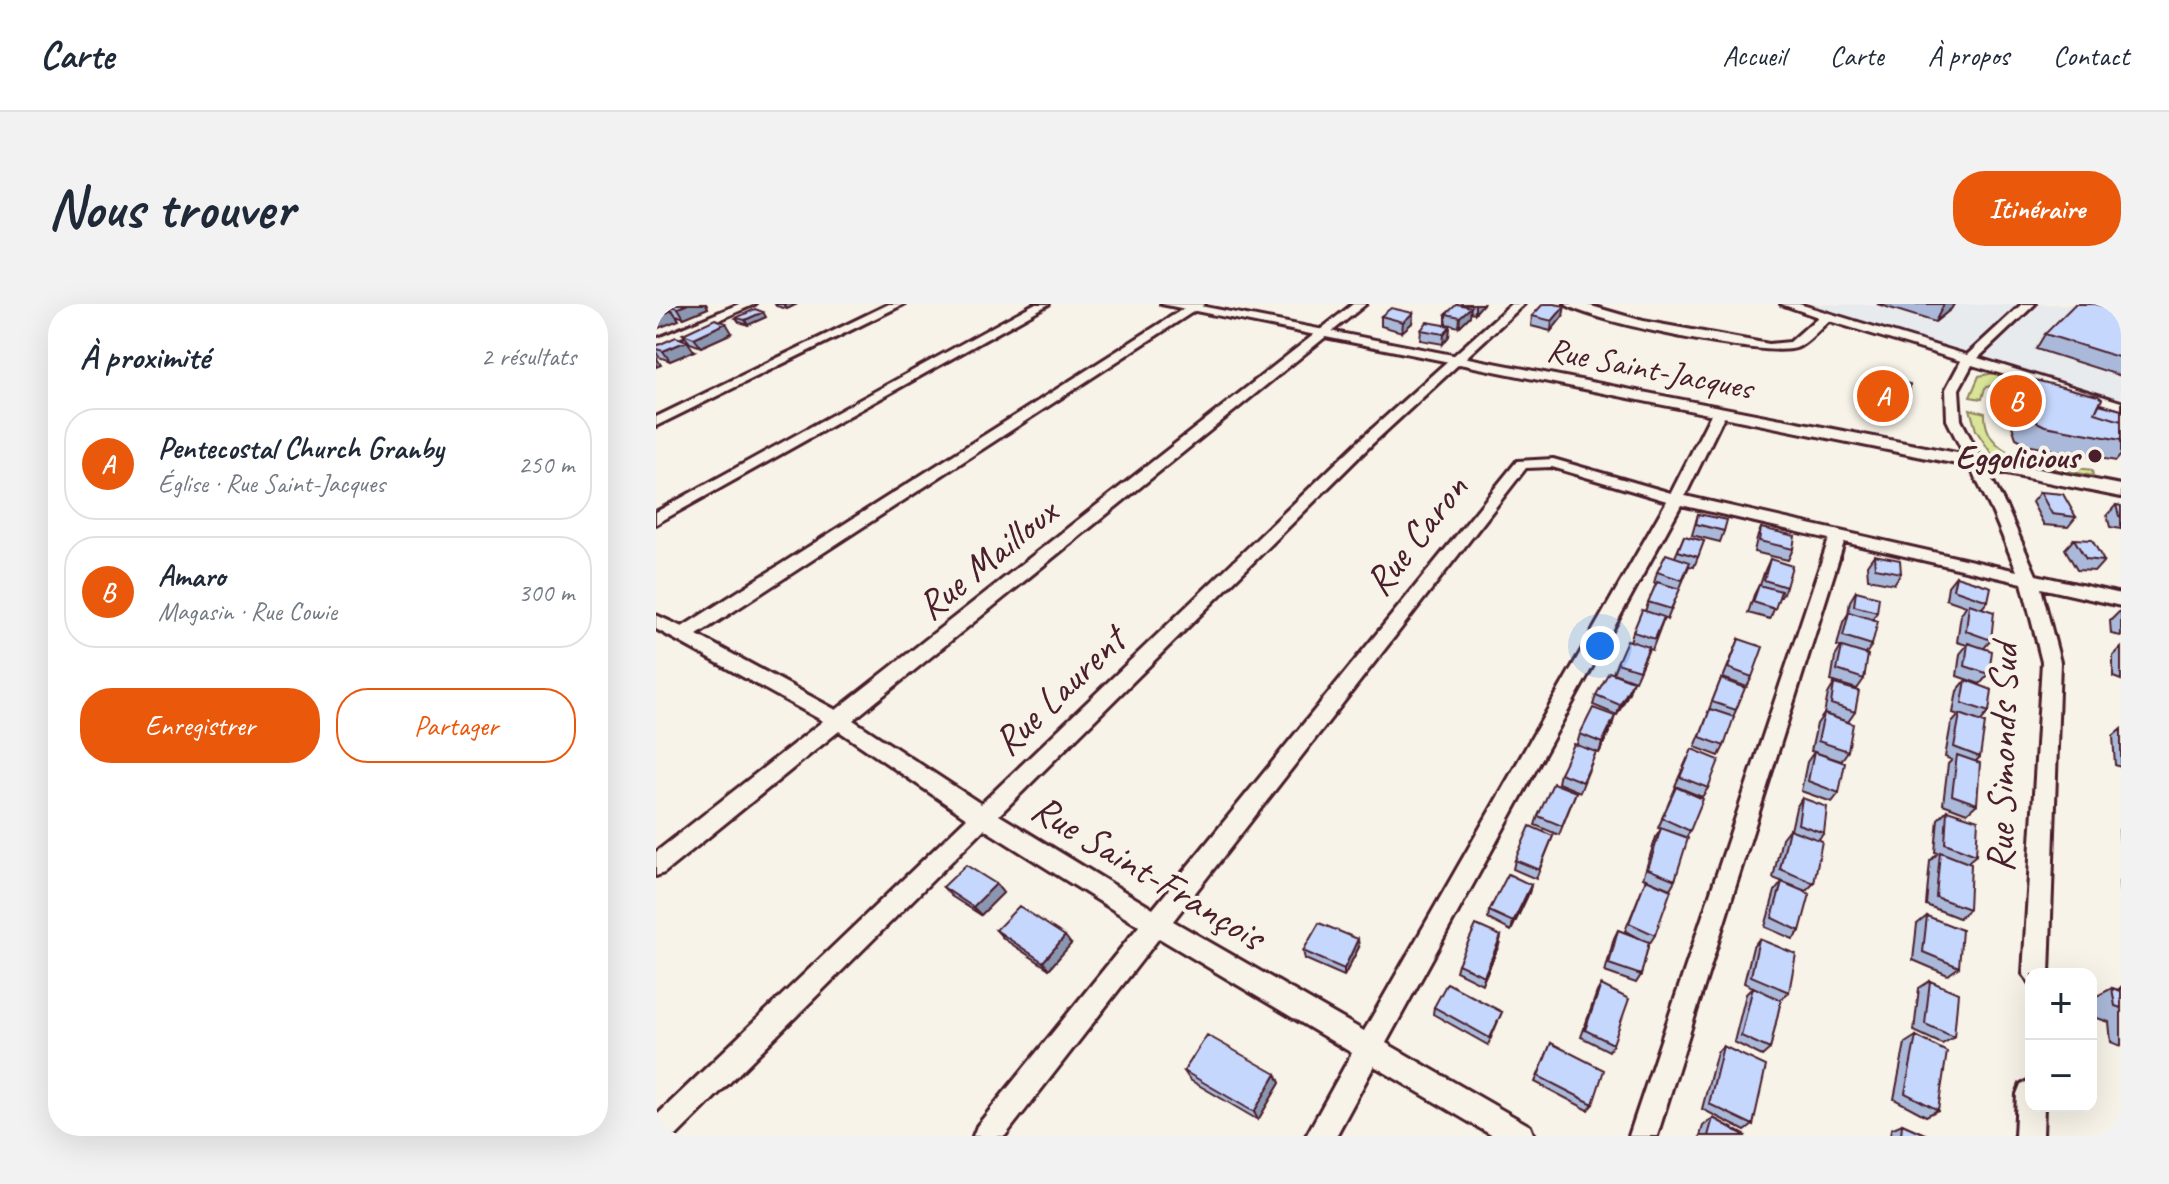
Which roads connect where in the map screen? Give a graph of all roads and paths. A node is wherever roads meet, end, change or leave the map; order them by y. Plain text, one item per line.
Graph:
1 (749, 304) edge
2 (898, 304) edge
3 (1043, 304) edge
4 (1168, 304) edge
5 (1360, 304) edge
6 (1518, 304) edge
7 (1571, 304) edge
8 (1787, 304) edge
9 (2029, 304) edge
10 (1195, 306) edge
11 (1827, 316) junction
12 (1323, 335) junction
13 (656, 344) edge
14 (1971, 360) junction
15 (1458, 361) junction
16 (2121, 406) edge
17 (1719, 412) junction
18 (656, 422) edge
19 (1977, 463) junction
20 (2121, 491) edge
21 (1676, 499) junction
22 (656, 519) edge
23 (1838, 537) junction
24 (2030, 579) junction
25 (2121, 600) edge
26 (656, 621) edge
27 (683, 635) junction
28 (839, 721) junction
29 (983, 817) junction
30 (656, 866) edge
31 (1155, 923) junction
32 (2036, 968) edge
33 (1369, 1048) junction
34 (2030, 1112) edge
35 (656, 1136) edge
36 (987, 1136) edge
37 (1320, 1136) edge
38 (1520, 1136) edge
39 (1643, 1136) edge
40 (2029, 1136) edge

1 - 13 street
2 - 18 street
3 - 22 street
4 - 10 main road, Rue Saint-Jacques
5 - 12 street, Rue Mailloux
6 - 15 street, Rue Laurent
7 - 11 street
8 - 11 street
9 - 14 street, Rue Simonds Sud
10 - 12 main road, Rue Saint-Jacques
10 - 27 street
11 - 14 street
12 - 15 main road, Rue Saint-Jacques
12 - 28 street, Rue Mailloux
14 - 16 street
14 - 19 street, Rue Simonds Sud
15 - 17 main road, Rue Saint-Jacques
15 - 29 street, Rue Laurent
17 - 19 main road, Rue Saint-Jacques
17 - 21 street
19 - 20 main road, Rue Saint-Jacques
19 - 24 street, Rue Simonds Sud
21 - 23 street, Rue Caron
21 - 31 street, Rue Caron
21 - 33 street
23 - 24 street, Rue Caron
23 - 39 street
24 - 25 street, Rue Caron
24 - 32 street, Rue Simonds Sud
26 - 27 street, Rue Saint-François
27 - 28 street, Rue Saint-François
28 - 29 street, Rue Saint-François
28 - 30 street, Rue Mailloux
29 - 31 street, Rue Saint-François
29 - 35 street, Rue Laurent
31 - 33 street, Rue Saint-François
31 - 36 street, Rue Caron
33 - 37 street
33 - 38 street, Rue Saint-François
34 - 40 street

